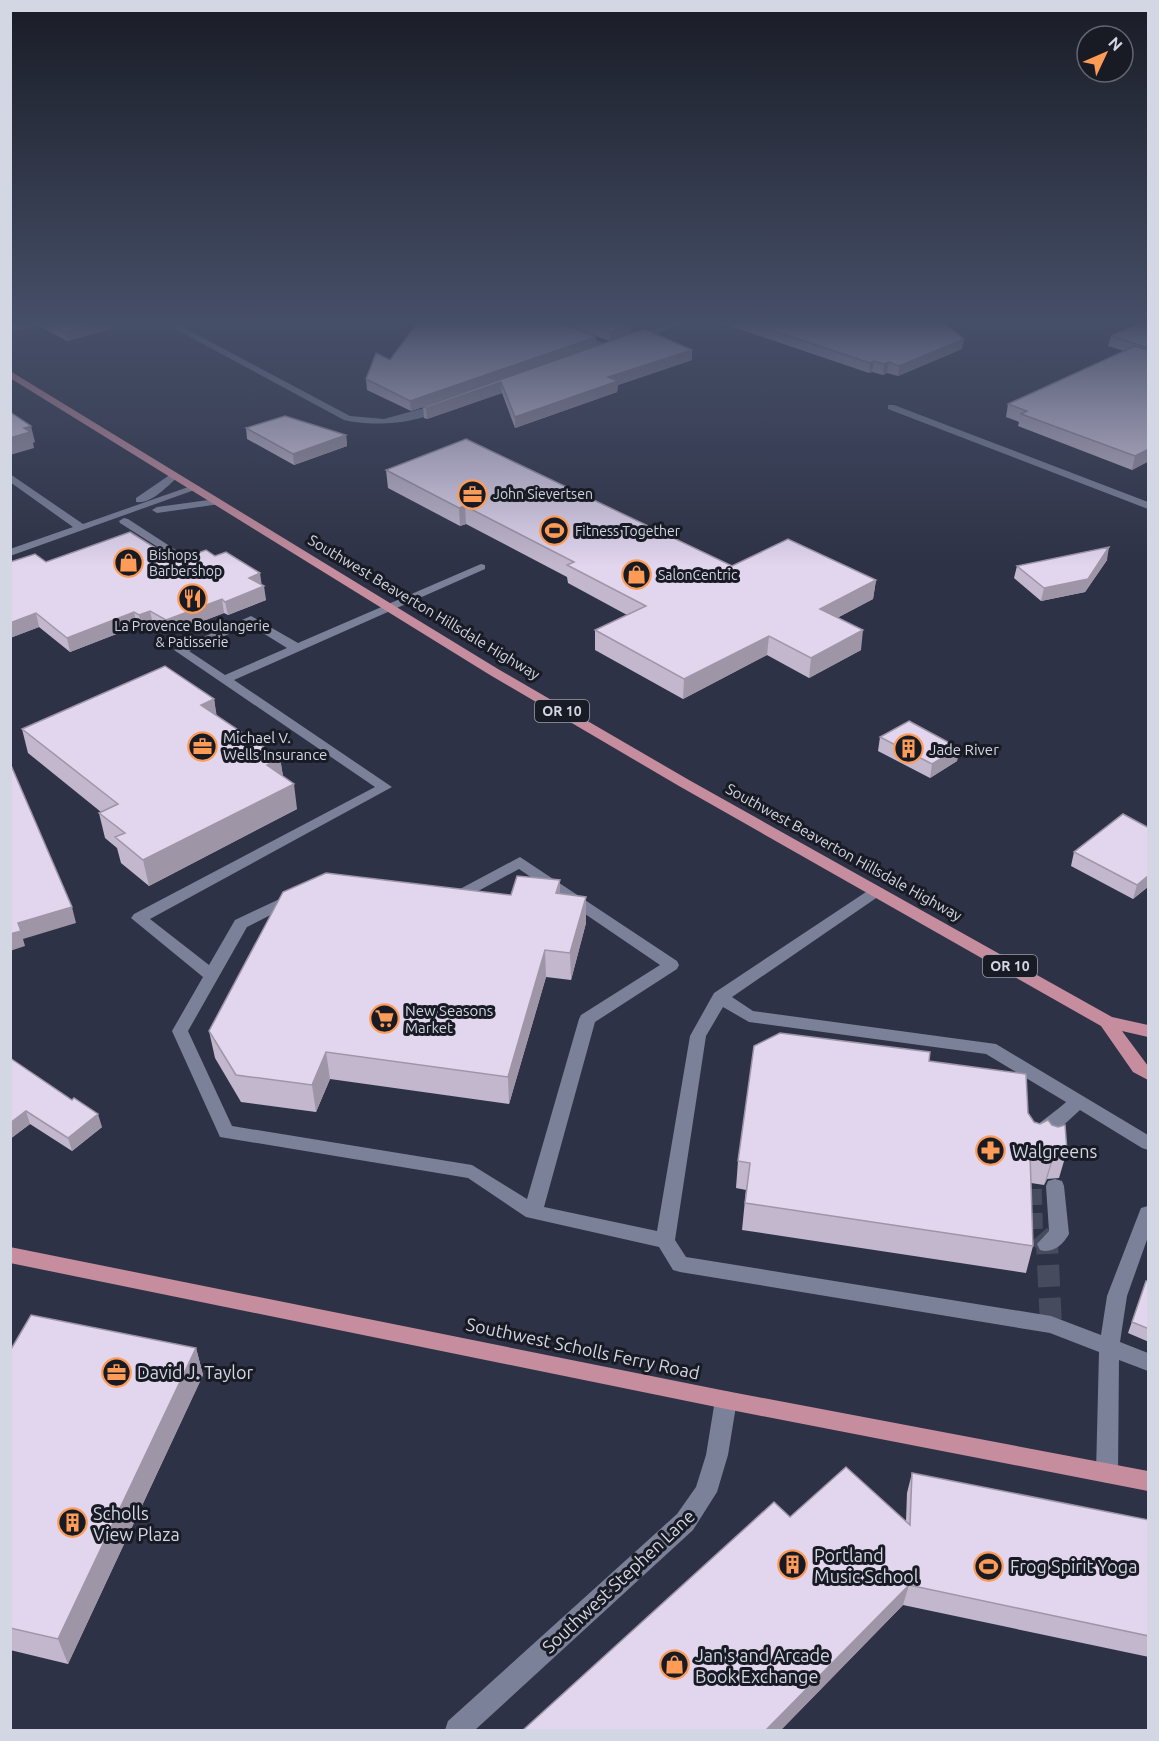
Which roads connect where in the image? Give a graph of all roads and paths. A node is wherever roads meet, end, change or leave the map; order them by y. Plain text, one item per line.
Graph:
1 (57, 403) edge
2 (319, 403) edge
3 (447, 404) edge
4 (891, 407) dead end
5 (174, 475) junction
6 (10, 477) edge
7 (195, 488) junction
8 (216, 502) junction
9 (1147, 504) edge
10 (124, 521) junction
11 (82, 528) junction
12 (10, 553) edge
13 (193, 565) edge
14 (481, 567) dead end
15 (387, 608) junction
16 (297, 648) junction
17 (224, 680) junction
18 (309, 890) edge
19 (877, 891) junction
20 (430, 896) edge
21 (212, 976) junction
22 (720, 996) junction
23 (1107, 1022) junction
24 (1149, 1030) edge
25 (1149, 1074) edge
26 (1079, 1101) junction
27 (1045, 1138) edge
28 (1149, 1143) edge
29 (1055, 1186) edge
30 (533, 1212) junction
31 (1149, 1213) edge
32 (665, 1241) junction
33 (1047, 1244) tunnel mouth
34 (10, 1255) edge
35 (1109, 1346) junction
36 (1149, 1362) edge
37 (726, 1400) junction
38 (1107, 1473) junction
39 (1149, 1481) edge
40 (457, 1731) edge

1 - 5 main road, Southwest Beaverton Hillsdale Highway / OR 10
2 - 3 street
4 - 9 street
5 - 7 main road, Southwest Beaverton Hillsdale Highway / OR 10
5 - 11 street
6 - 11 street
7 - 8 main road, Southwest Beaverton Hillsdale Highway / OR 10
7 - 11 street
8 - 10 street
8 - 15 main road, Southwest Beaverton Hillsdale Highway / OR 10
10 - 11 street
10 - 13 street
11 - 12 street
14 - 15 street
15 - 16 street
15 - 19 main road, Southwest Beaverton Hillsdale Highway / OR 10
16 - 17 street
16 - 17 street
17 - 21 street
18 - 21 street
19 - 22 street
19 - 23 main road, Southwest Beaverton Hillsdale Highway / OR 10
20 - 30 street
21 - 30 street
22 - 26 street
22 - 32 street
23 - 24 main road, Southwest Beaverton Hillsdale Highway / OR 10
23 - 25 main road, Southwest Beaverton Hillsdale Highway / OR 10
26 - 27 street
26 - 28 street
29 - 33 street
30 - 32 street
31 - 35 street
32 - 35 street
34 - 37 main road, Southwest Scholls Ferry Road
35 - 36 street
35 - 38 street
37 - 38 main road, Southwest Scholls Ferry Road
37 - 40 street, Southwest Stephen Lane
38 - 39 main road, Southwest Scholls Ferry Road

